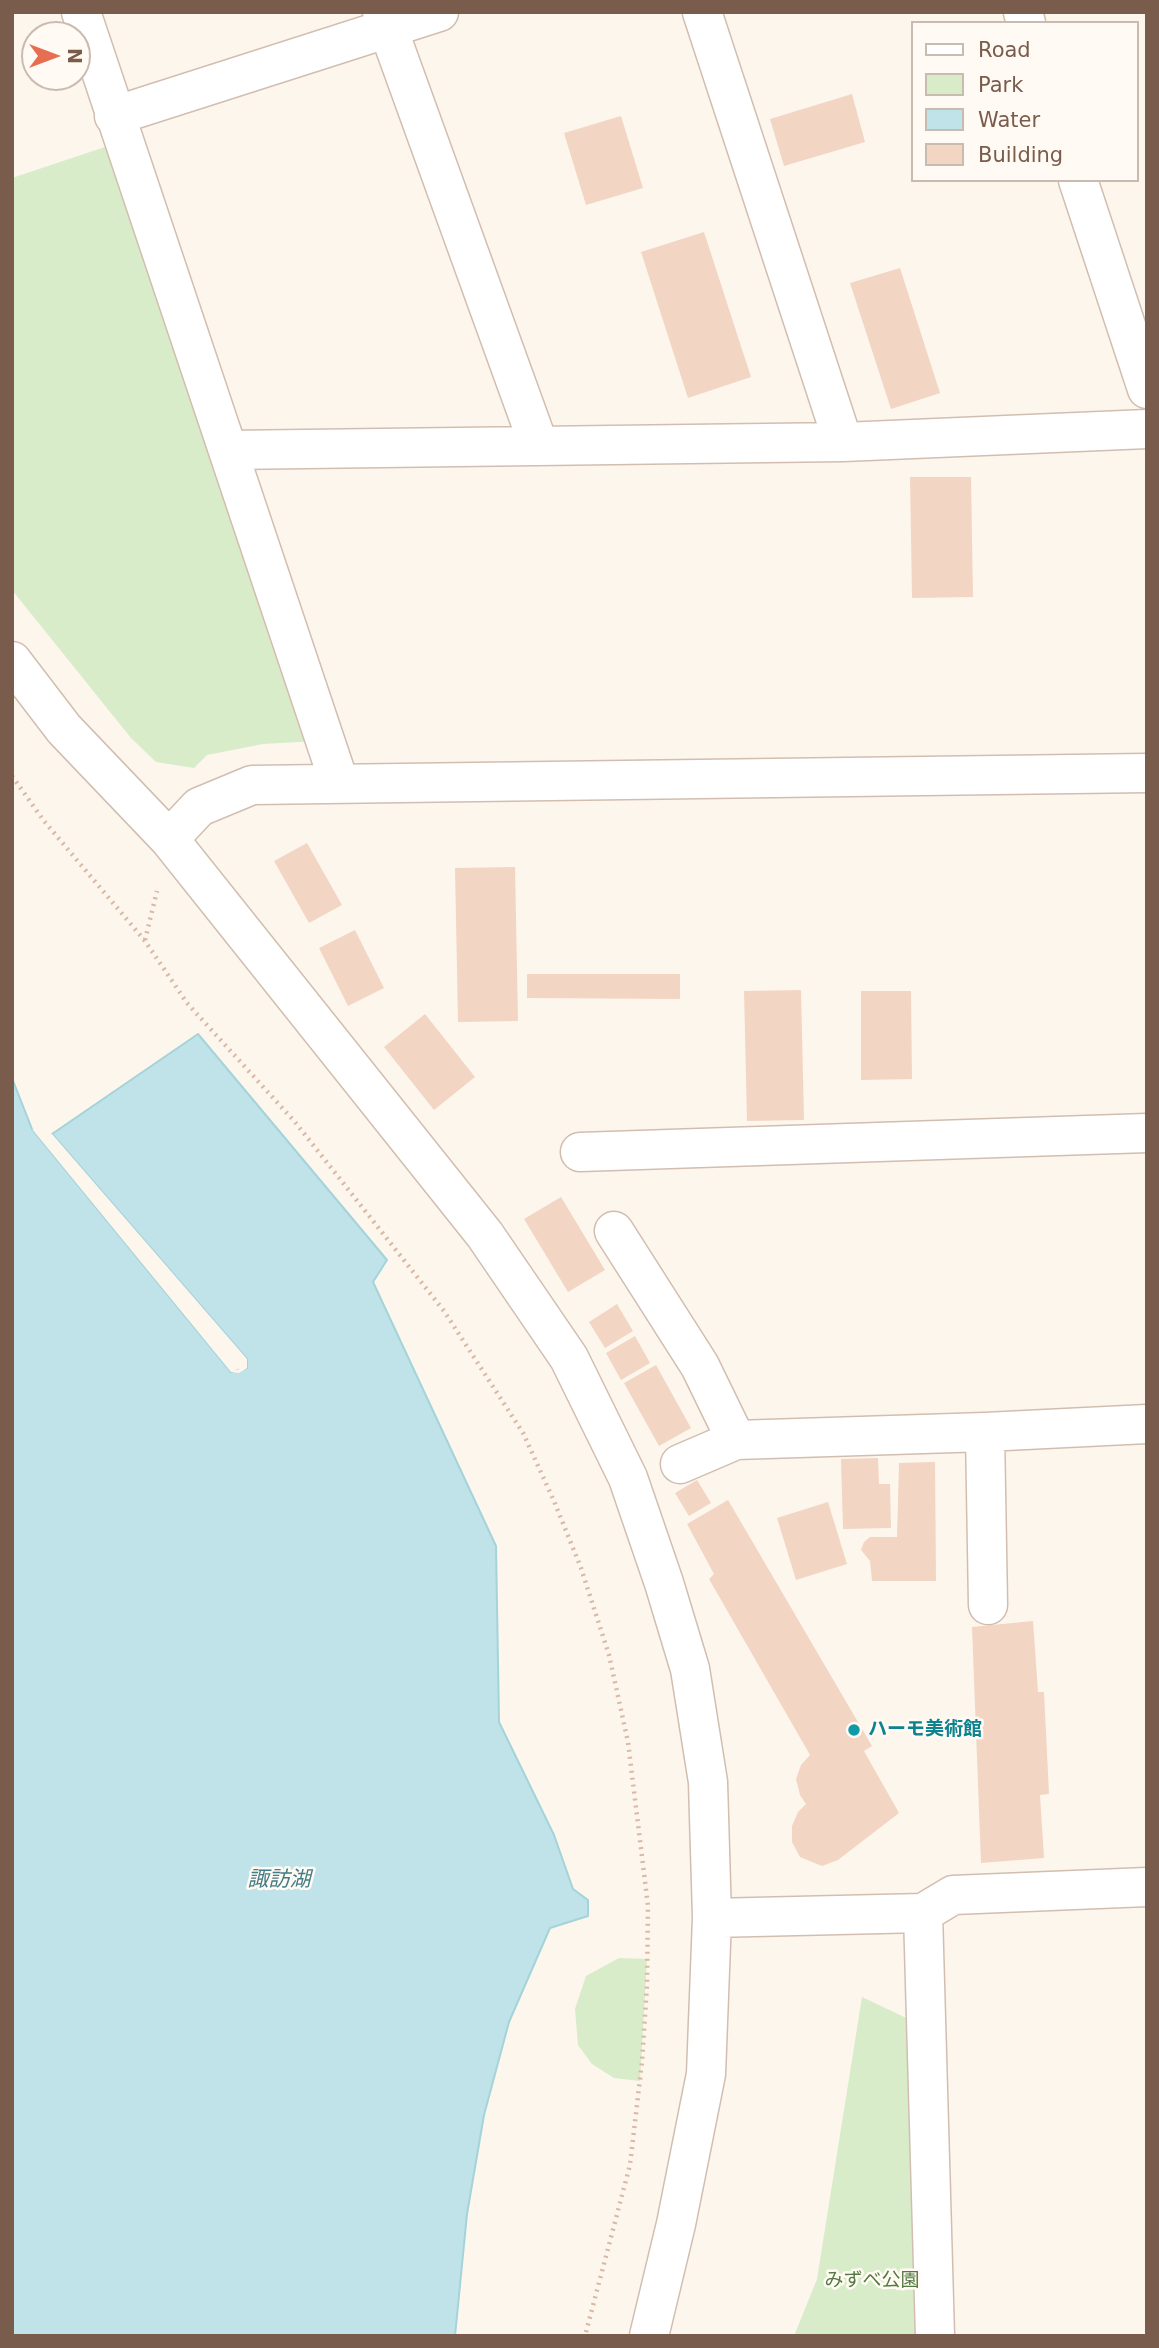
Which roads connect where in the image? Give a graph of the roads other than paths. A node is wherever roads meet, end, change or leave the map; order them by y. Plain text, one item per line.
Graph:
1 (81, 12) edge
2 (439, 12) edge
3 (702, 12) edge
4 (384, 20) edge
5 (114, 117) junction
6 (1079, 182) edge
7 (1147, 389) edge
8 (1147, 429) edge
9 (843, 443) junction
10 (539, 446) junction
11 (228, 450) junction
12 (12, 661) edge
13 (1147, 773) edge
14 (340, 782) junction
15 (169, 839) junction
16 (1147, 1133) edge
17 (580, 1152) dead end
18 (614, 1231) dead end
19 (1147, 1424) edge
20 (985, 1432) junction
21 (736, 1440) junction
22 (680, 1464) dead end
23 (988, 1605) dead end
24 (1147, 1887) edge
25 (923, 1913) junction
26 (712, 1918) junction
27 (649, 2336) edge
28 (935, 2336) edge

1 - 5 street
2 - 4 street
3 - 9 street
4 - 5 street
4 - 10 street
5 - 11 street
6 - 7 street
8 - 9 street
9 - 10 street
10 - 11 street
11 - 14 street
12 - 15 street
13 - 14 street
14 - 15 street
15 - 26 street
16 - 17 street
18 - 21 street
19 - 20 street
20 - 21 street
20 - 23 street
21 - 22 street
24 - 25 street
25 - 26 street
25 - 28 street
26 - 27 street

